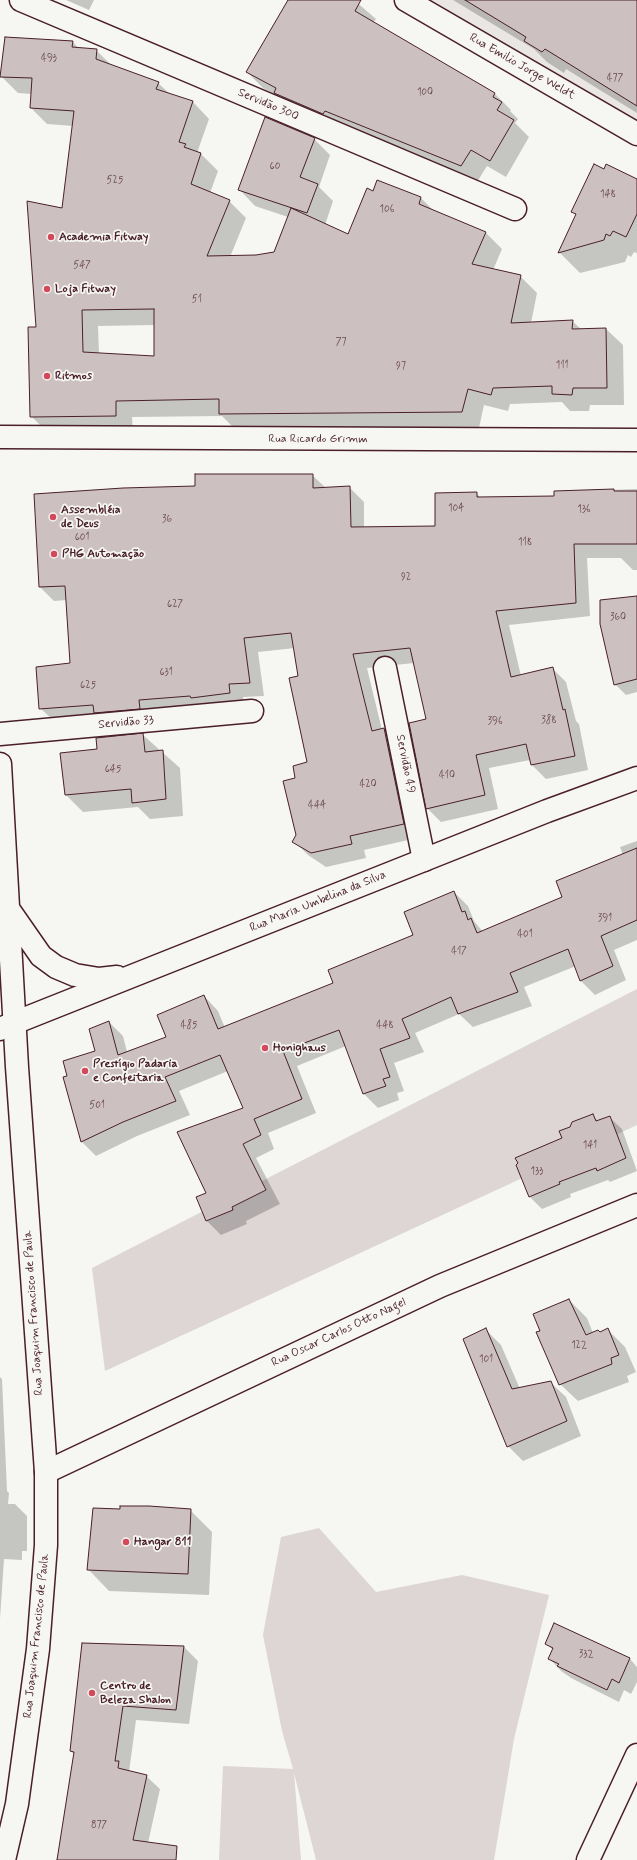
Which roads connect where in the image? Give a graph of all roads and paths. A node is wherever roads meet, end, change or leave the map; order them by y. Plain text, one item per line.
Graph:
1 (21, 0) edge
2 (406, 0) edge
3 (637, 134) edge
4 (514, 209) dead end
5 (0, 437) edge
6 (637, 440) edge
7 (385, 668) dead end
8 (252, 711) dead end
9 (0, 734) edge
10 (0, 764) edge
11 (637, 778) edge
12 (424, 860) junction
13 (8, 909) junction
14 (133, 975) junction
15 (7, 1026) edge
16 (637, 1205) edge
17 (46, 1472) junction
18 (637, 1755) edge
19 (4, 1860) edge
20 (588, 1860) edge

1 - 4 main road, Servidão 300
2 - 3 main road, Rua Emilio Jorge Weldt
5 - 6 main road, Rua Ricardo Grimm
7 - 12 main road, Servidão 49
8 - 9 main road, Servidão 33
10 - 13 main road, Rua Joaquim Francisco de Paula
11 - 12 main road, Rua Maria Umbelina da Silva
12 - 14 main road, Rua Maria Umbelina da Silva
13 - 14 main road
13 - 15 main road, Rua Joaquim Francisco de Paula
14 - 15 main road, Rua Maria Umbelina da Silva
15 - 17 main road, Rua Joaquim Francisco de Paula
16 - 17 main road, Rua Oscar Carlos Otto Nagel
17 - 19 main road, Rua Joaquim Francisco de Paula
18 - 20 main road

